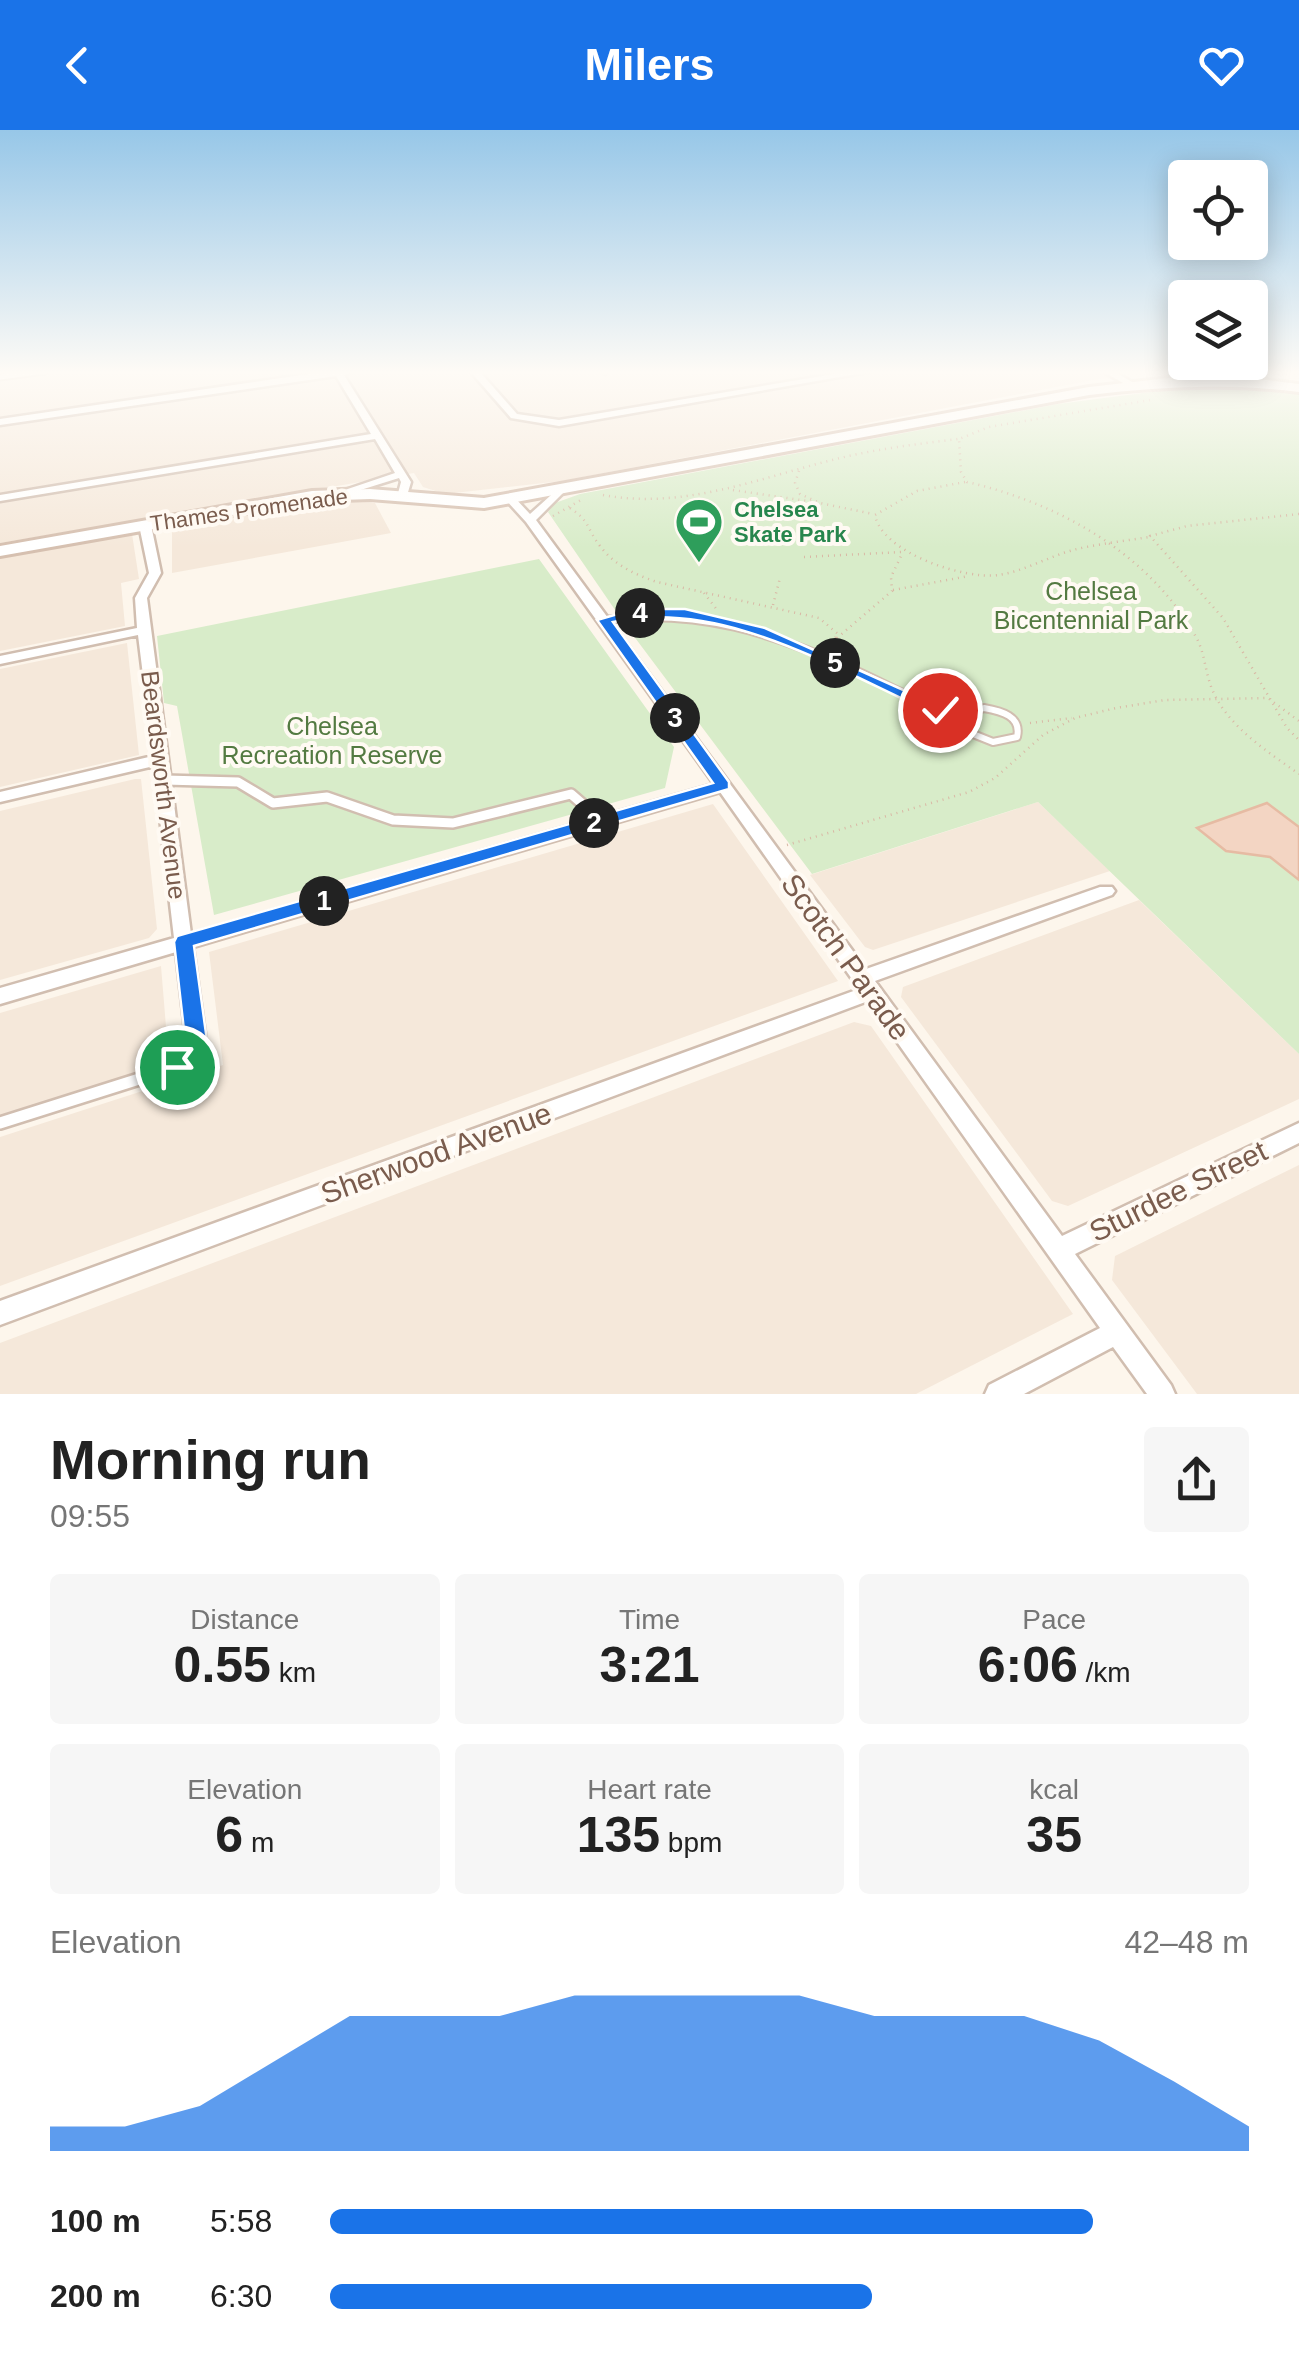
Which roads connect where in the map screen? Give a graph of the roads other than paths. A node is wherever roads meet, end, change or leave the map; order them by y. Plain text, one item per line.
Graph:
1 (374, 430) edge
2 (881, 430) edge
3 (377, 436) junction
4 (400, 475) junction
5 (560, 490) junction
6 (338, 494) junction
7 (398, 497) junction
8 (0, 498) edge
9 (514, 498) junction
10 (530, 520) junction
11 (145, 525) junction
12 (0, 550) edge
13 (604, 620) junction
14 (144, 630) junction
15 (0, 660) edge
16 (964, 716) junction
17 (162, 758) junction
18 (165, 780) junction
19 (724, 786) junction
20 (0, 797) edge
21 (602, 820) junction
22 (1106, 891) dead end
23 (184, 942) junction
24 (867, 985) junction
25 (0, 996) edge
26 (197, 1048) joint
27 (0, 1123) edge
28 (1299, 1133) edge
29 (1058, 1250) junction
30 (0, 1313) edge
31 (1117, 1332) junction
32 (998, 1394) edge
33 (1162, 1394) edge

1 - 3 street
2 - 5 main road, Thames Promenade
3 - 4 street
3 - 8 street
4 - 6 street
4 - 7 street
5 - 9 main road, Thames Promenade
5 - 10 street
6 - 7 main road, Thames Promenade
6 - 11 main road, Thames Promenade
7 - 9 main road, Thames Promenade
9 - 10 street, Scotch Parade
10 - 13 street, Scotch Parade
11 - 12 main road, Thames Promenade
11 - 14 street, Beardsworth Avenue
13 - 16 lane
13 - 19 street, Scotch Parade
14 - 15 street
14 - 17 street, Beardsworth Avenue
16 - 16 lane
17 - 18 street, Beardsworth Avenue
17 - 20 street
18 - 21 lane
18 - 23 street, Beardsworth Avenue
19 - 21 street
19 - 24 street, Scotch Parade
21 - 23 street
22 - 24 street, Sherwood Avenue
23 - 25 street
23 - 26 street, Beardsworth Avenue
24 - 29 street, Scotch Parade
24 - 30 street, Sherwood Avenue
26 - 27 lane
28 - 29 street, Sturdee Street
29 - 31 street, Scotch Parade
31 - 32 street
31 - 33 street, Scotch Parade

